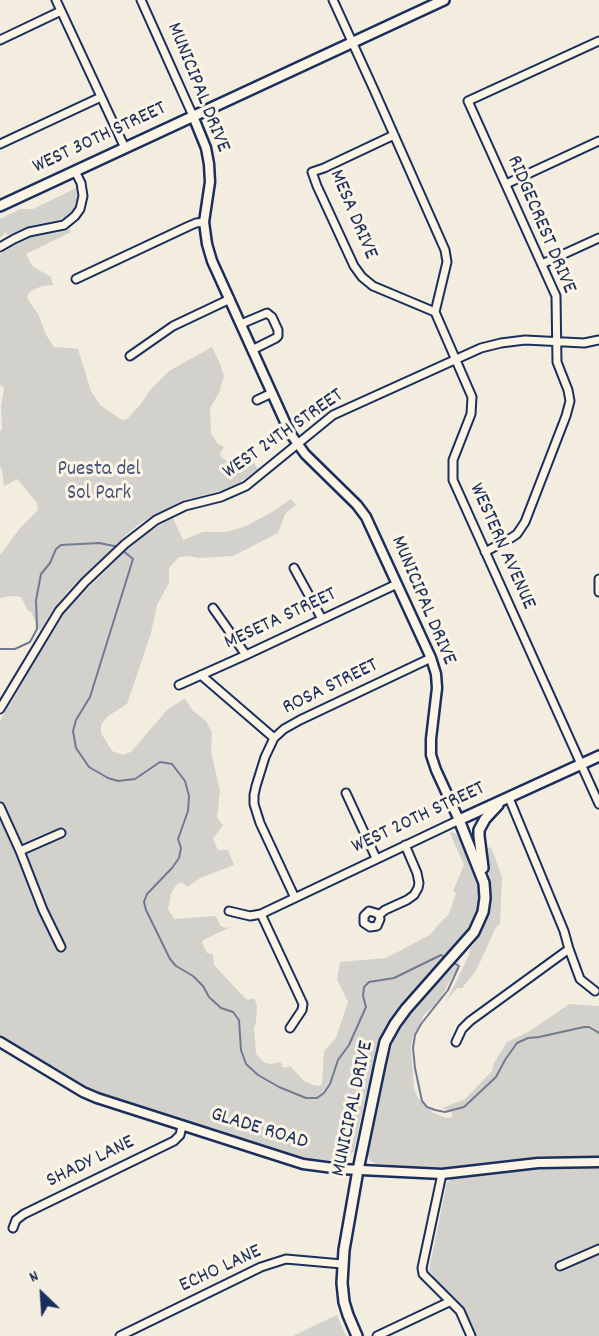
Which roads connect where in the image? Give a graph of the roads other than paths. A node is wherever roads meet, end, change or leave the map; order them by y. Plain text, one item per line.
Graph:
1 (56, 0) edge
2 (141, 0) edge
3 (333, 0) edge
4 (444, 0) edge
5 (61, 11) junction
6 (0, 40) edge
7 (599, 41) edge
8 (353, 42) junction
9 (101, 98) junction
10 (193, 116) junction
11 (394, 135) junction
12 (599, 141) edge
13 (0, 144) edge
14 (125, 148) junction
15 (75, 171) junction
16 (506, 184) junction
17 (0, 206) edge
18 (204, 222) junction
19 (599, 238) edge
20 (0, 247) edge
21 (542, 264) junction
22 (76, 279) dead end
23 (230, 299) junction
24 (435, 312) junction
25 (241, 324) junction
26 (599, 340) edge
27 (557, 342) junction
28 (252, 350) junction
29 (130, 356) dead end
30 (456, 358) junction
31 (272, 393) junction
32 (257, 400) dead end
33 (298, 445) junction
34 (485, 552) junction
35 (294, 568) dead end
36 (599, 579) edge
37 (397, 584) junction
38 (599, 592) edge
39 (213, 608) dead end
40 (322, 619) junction
41 (246, 655) junction
42 (431, 658) junction
43 (201, 675) junction
44 (179, 685) dead end
45 (0, 709) edge
46 (274, 738) junction
47 (599, 756) edge
48 (581, 764) junction
49 (346, 793) dead end
50 (506, 799) junction
51 (599, 804) edge
52 (0, 807) edge
53 (459, 820) junction
54 (61, 834) dead end
55 (405, 845) junction
56 (20, 851) junction
57 (376, 858) junction
58 (484, 882) junction
59 (295, 898) junction
60 (229, 911) dead end
61 (258, 915) junction
62 (379, 915) dead end
63 (61, 947) dead end
64 (569, 949) junction
65 (595, 991) dead end
66 (290, 1028) dead end
67 (0, 1042) edge
68 (456, 1042) dead end
69 (182, 1126) junction
70 (599, 1162) edge
71 (358, 1170) junction
72 (442, 1174) junction
73 (13, 1228) dead end
74 (599, 1249) edge
75 (342, 1264) junction
76 (560, 1266) dead end
77 (449, 1302) junction
78 (120, 1336) edge
79 (357, 1336) edge
80 (377, 1336) edge
81 (471, 1336) edge

1 - 5 street
2 - 10 street, MUNICIPAL DRIVE
3 - 8 street
4 - 8 main road, WEST 30TH STREET
5 - 6 street
5 - 9 street
7 - 16 street, RIDGECREST DRIVE
8 - 10 main road, WEST 30TH STREET
8 - 11 street
9 - 13 street
9 - 14 street
10 - 14 main road, WEST 30TH STREET
10 - 18 street, MUNICIPAL DRIVE
11 - 24 street
11 - 24 street, MESA DRIVE
12 - 16 street
14 - 15 main road, WEST 30TH STREET
15 - 17 main road, WEST 30TH STREET
15 - 20 street
16 - 21 street, RIDGECREST DRIVE
18 - 22 street
18 - 23 street, MUNICIPAL DRIVE
19 - 21 street
21 - 27 street, RIDGECREST DRIVE
23 - 25 street, MUNICIPAL DRIVE
23 - 29 street
24 - 30 street, WESTERN AVENUE
25 - 28 street, MUNICIPAL DRIVE
25 - 28 street
26 - 27 street, WEST 24TH STREET
27 - 30 street, WEST 24TH STREET
27 - 34 street, RIDGECREST DRIVE
28 - 31 street, MUNICIPAL DRIVE
30 - 33 street, WEST 24TH STREET
30 - 34 street, WESTERN AVENUE
31 - 32 street
31 - 33 street, MUNICIPAL DRIVE
33 - 37 street, MUNICIPAL DRIVE
33 - 45 street, WEST 24TH STREET
34 - 48 street, WESTERN AVENUE
35 - 40 street
36 - 38 street
37 - 40 street, MESETA STREET
37 - 42 street, MUNICIPAL DRIVE
39 - 41 street
40 - 41 street, MESETA STREET
41 - 43 street, MESETA STREET
42 - 46 street, ROSA STREET
42 - 53 street, MUNICIPAL DRIVE
43 - 44 street, MESETA STREET
43 - 46 street
46 - 59 street, ROSA STREET
47 - 48 main road, WEST 20TH STREET
48 - 50 main road, WEST 20TH STREET
48 - 51 street, WESTERN AVENUE
49 - 57 street
50 - 53 main road, WEST 20TH STREET
50 - 58 main road
50 - 64 street
52 - 56 street
53 - 55 street, WEST 20TH STREET
53 - 58 main road, MUNICIPAL DRIVE
54 - 56 street
55 - 57 street, WEST 20TH STREET
55 - 62 street
56 - 63 street
57 - 59 street, WEST 20TH STREET
58 - 71 main road, MUNICIPAL DRIVE
59 - 61 street, WEST 20TH STREET
60 - 61 street
61 - 66 street
64 - 65 street
64 - 68 street
67 - 69 street, GLADE ROAD
69 - 71 street, GLADE ROAD
69 - 73 street, SHADY LANE
70 - 72 street, GLADE ROAD
71 - 72 street, GLADE ROAD
71 - 75 main road, MUNICIPAL DRIVE
72 - 77 street
74 - 76 street
75 - 78 street, ECHO LANE
75 - 79 main road, MUNICIPAL DRIVE
77 - 80 street
77 - 81 street

